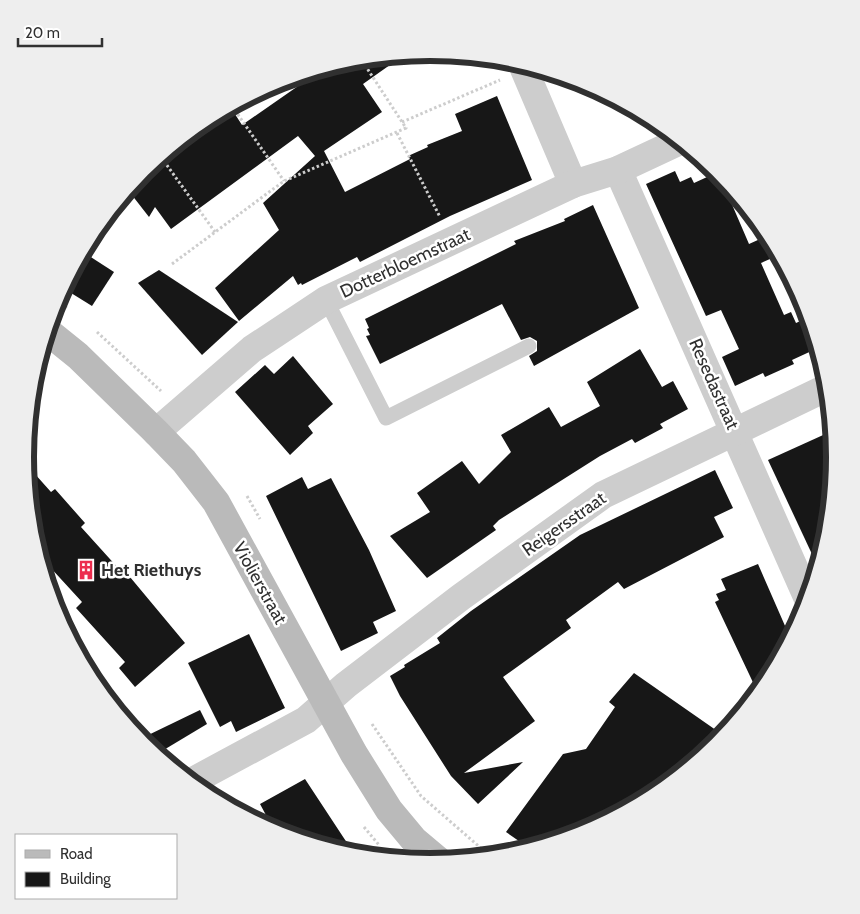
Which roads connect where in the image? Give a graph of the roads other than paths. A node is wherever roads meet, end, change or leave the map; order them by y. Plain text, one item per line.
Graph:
1 (525, 72) edge
2 (673, 144) edge
3 (618, 170) junction
4 (573, 184) junction
5 (326, 300) junction
6 (53, 336) edge
7 (529, 346) dead end
8 (821, 390) edge
9 (156, 432) junction
10 (735, 432) junction
11 (803, 588) edge
12 (326, 702) junction
13 (199, 778) edge
14 (429, 853) edge

1 - 4 street
2 - 3 street, Dotterbloemstraat
3 - 4 street, Dotterbloemstraat
3 - 10 street, Resedastraat
4 - 5 street, Dotterbloemstraat
5 - 7 lane
5 - 9 street, Dotterbloemstraat
6 - 9 main road, Violierstraat
8 - 10 street, Reigersstraat
9 - 12 main road, Violierstraat
10 - 11 street, Resedastraat
10 - 12 street, Reigersstraat
12 - 13 street, Reigersstraat
12 - 14 main road, Violierstraat

